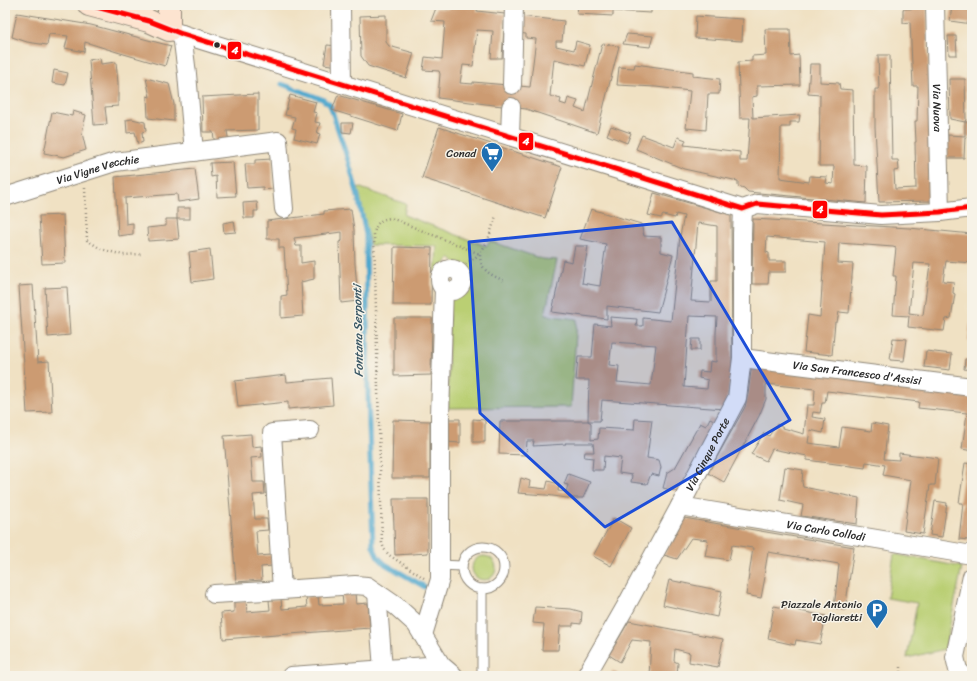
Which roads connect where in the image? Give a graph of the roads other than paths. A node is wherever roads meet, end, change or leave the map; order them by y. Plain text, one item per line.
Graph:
1 (89, 5) edge
2 (168, 5) edge
3 (341, 5) edge
4 (514, 5) edge
5 (935, 5) edge
6 (149, 21) junction
7 (175, 32) junction
8 (342, 84) junction
9 (512, 85) dead end
10 (511, 107) dead end
11 (510, 136) junction
12 (194, 152) junction
13 (5, 197) edge
14 (972, 208) edge
15 (284, 209) dead end
16 (743, 209) junction
17 (940, 212) junction
18 (456, 271) road end
19 (742, 358) junction
20 (972, 386) edge
21 (310, 430) dead end
22 (680, 506) junction
23 (972, 555) edge
24 (440, 565) junction
25 (462, 566) junction
26 (972, 576) edge
27 (482, 589) junction
28 (282, 590) junction
29 (377, 592) junction
30 (214, 594) dead end
31 (423, 635) junction
32 (383, 670) junction
33 (448, 671) edge
34 (291, 676) edge
35 (482, 676) edge
36 (586, 676) edge
37 (964, 676) edge

1 - 6 main road
2 - 6 main road
2 - 7 main road
3 - 8 street
4 - 9 street
5 - 17 street, Via Nuova
6 - 7 main road
7 - 8 street
7 - 12 street
8 - 11 street
10 - 11 street
11 - 16 street
12 - 13 street, Via Vigne Vecchie
12 - 15 street, Via Vigne Vecchie
14 - 17 street
16 - 17 street
16 - 19 street, Via Cinque Porte
18 - 24 street
19 - 20 street, Via San Francesco d'Assisi
19 - 22 street, Via Cinque Porte
21 - 28 street
22 - 23 street, Via Carlo Collodi
22 - 36 street, Via Cinque Porte
24 - 25 lane
24 - 31 street
25 - 27 lane
25 - 27 lane
26 - 37 street
27 - 35 lane
28 - 29 street
28 - 30 street
29 - 31 street
29 - 32 street
31 - 33 street
32 - 33 street
32 - 34 street

